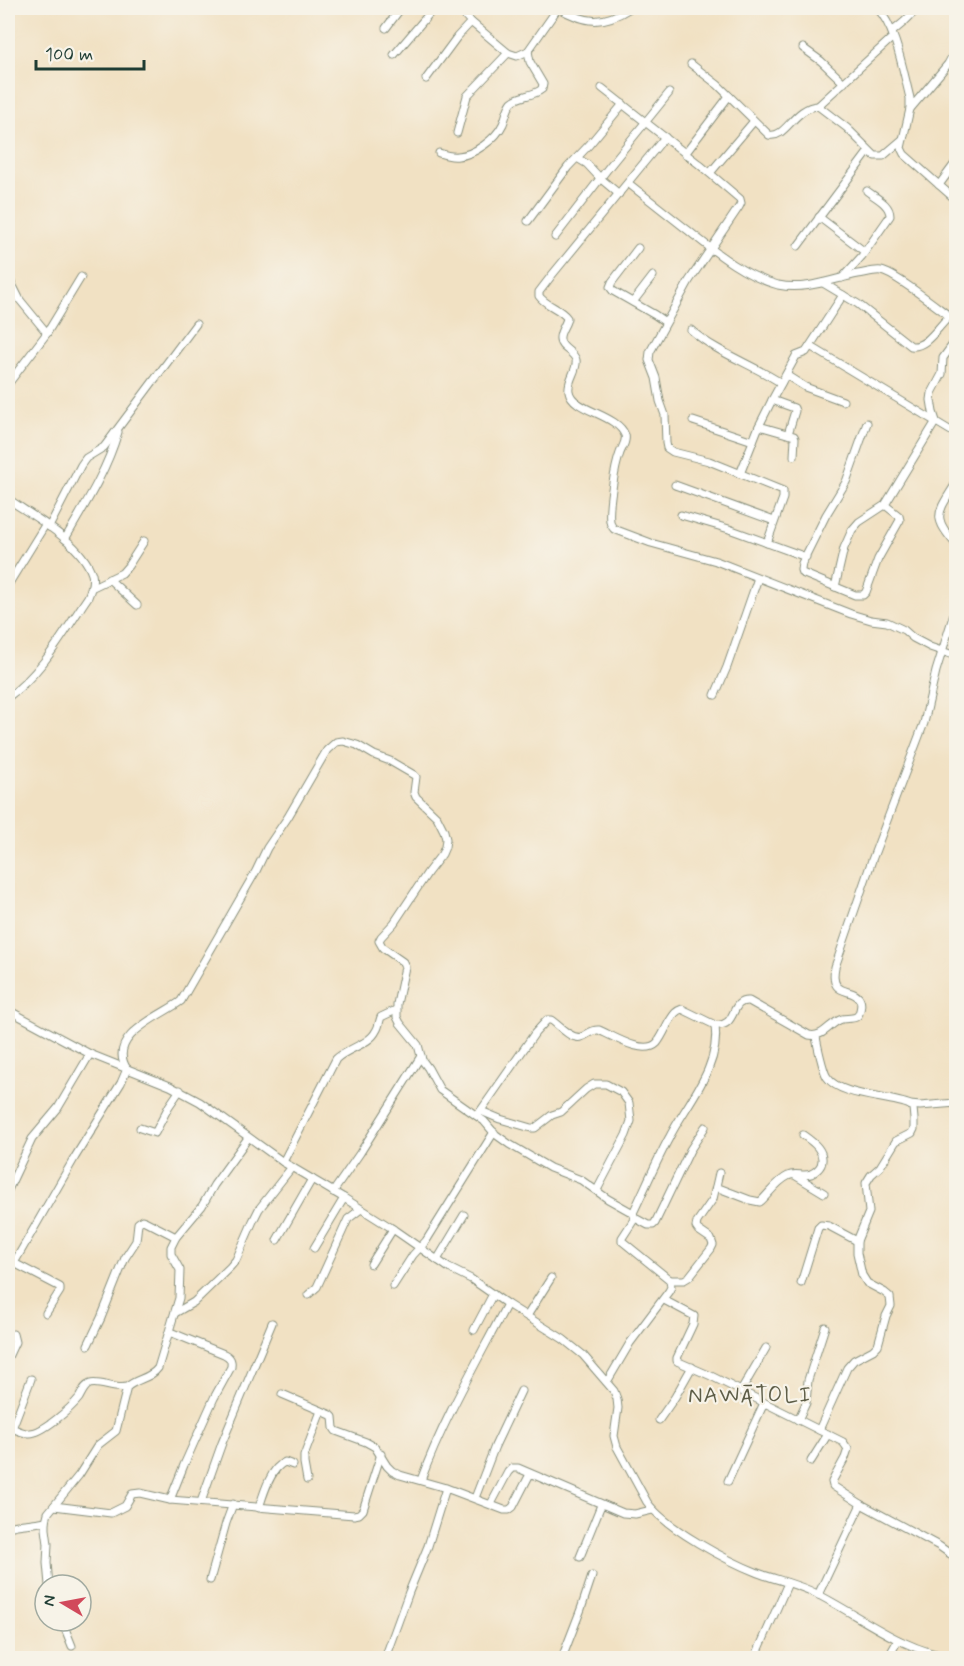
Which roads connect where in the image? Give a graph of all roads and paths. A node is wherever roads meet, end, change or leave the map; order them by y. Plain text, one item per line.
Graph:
1 (401, 8) edge
2 (434, 8) edge
3 (458, 8) edge
4 (558, 8) edge
5 (630, 8) edge
6 (877, 8) edge
7 (918, 8) edge
8 (471, 22) junction
9 (386, 28) dead end
10 (892, 34) junction
11 (803, 48) dead end
12 (957, 50) edge
13 (528, 51) junction
14 (508, 53) junction
15 (394, 55) dead end
16 (954, 60) edge
17 (692, 64) dead end
18 (426, 79) dead end
19 (844, 83) junction
20 (602, 88) dead end
21 (669, 93) dead end
22 (729, 96) junction
23 (623, 104) junction
24 (818, 106) junction
25 (910, 109) junction
26 (754, 121) junction
27 (645, 122) junction
28 (457, 133) dead end
29 (665, 137) junction
30 (903, 140) junction
31 (869, 151) junction
32 (439, 153) dead end
33 (685, 153) junction
34 (577, 158) junction
35 (957, 162) edge
36 (710, 173) junction
37 (600, 178) junction
38 (628, 183) junction
39 (939, 185) junction
40 (867, 191) dead end
41 (619, 194) junction
42 (957, 200) edge
43 (819, 217) junction
44 (528, 221) dead end
45 (555, 237) dead end
46 (798, 246) dead end
47 (638, 248) dead end
48 (711, 249) junction
49 (865, 252) junction
50 (653, 276) dead end
51 (81, 277) dead end
52 (842, 278) junction
53 (8, 279) edge
54 (823, 283) junction
55 (843, 295) junction
56 (633, 302) junction
57 (953, 319) edge
58 (664, 322) junction
59 (196, 324) dead end
60 (691, 330) dead end
61 (47, 333) junction
62 (957, 340) edge
63 (810, 346) junction
64 (786, 375) junction
65 (781, 383) junction
66 (8, 384) edge
67 (772, 400) junction
68 (843, 401) dead end
69 (693, 421) dead end
70 (936, 421) junction
71 (867, 423) dead end
72 (759, 426) junction
73 (118, 428) junction
74 (788, 434) junction
75 (957, 434) edge
76 (753, 441) junction
77 (794, 456) dead end
78 (740, 474) junction
79 (957, 483) edge
80 (675, 485) dead end
81 (8, 499) edge
82 (885, 505) junction
83 (681, 515) dead end
84 (774, 521) junction
85 (47, 526) junction
86 (65, 539) junction
87 (144, 541) dead end
88 (767, 543) junction
89 (957, 544) edge
90 (806, 557) junction
91 (758, 578) junction
92 (109, 579) junction
93 (8, 585) edge
94 (93, 587) junction
95 (835, 587) junction
96 (137, 605) dead end
97 (957, 607) edge
98 (942, 651) junction
99 (957, 656) edge
100 (715, 695) dead end
101 (8, 697) edge
102 (8, 1010) edge
103 (396, 1010) junction
104 (715, 1025) junction
105 (816, 1036) junction
106 (90, 1054) junction
107 (421, 1056) junction
108 (127, 1069) junction
109 (180, 1090) junction
110 (957, 1103) edge
111 (910, 1105) junction
112 (479, 1114) junction
113 (705, 1127) dead end
114 (140, 1128) dead end
115 (494, 1131) junction
116 (803, 1135) dead end
117 (248, 1137) junction
118 (283, 1162) junction
119 (292, 1167) junction
120 (719, 1173) dead end
121 (793, 1174) junction
122 (312, 1179) junction
123 (716, 1187) junction
124 (8, 1190) edge
125 (597, 1190) junction
126 (333, 1192) junction
127 (824, 1193) dead end
128 (344, 1198) junction
129 (361, 1209) junction
130 (465, 1215) dead end
131 (634, 1215) junction
132 (393, 1229) junction
133 (176, 1237) junction
134 (277, 1240) dead end
135 (857, 1241) junction
136 (314, 1248) dead end
137 (420, 1248) junction
138 (437, 1260) junction
139 (11, 1261) edge
140 (371, 1264) dead end
141 (551, 1278) dead end
142 (670, 1280) junction
143 (801, 1283) dead end
144 (393, 1286) dead end
145 (493, 1294) junction
146 (308, 1295) dead end
147 (664, 1300) junction
148 (507, 1304) junction
149 (46, 1313) dead end
150 (175, 1313) junction
151 (527, 1316) junction
152 (272, 1323) dead end
153 (825, 1327) dead end
154 (474, 1330) dead end
155 (170, 1332) junction
156 (13, 1334) dead end
157 (88, 1345) dead end
158 (766, 1348) dead end
159 (8, 1357) edge
160 (692, 1367) junction
161 (31, 1379) dead end
162 (607, 1382) junction
163 (127, 1387) junction
164 (521, 1390) dead end
165 (741, 1391) junction
166 (282, 1395) dead end
167 (764, 1403) junction
168 (321, 1411) junction
169 (659, 1420) dead end
170 (798, 1420) junction
171 (12, 1428) junction
172 (819, 1430) junction
173 (828, 1434) junction
174 (8, 1438) edge
175 (381, 1454) junction
176 (811, 1461) dead end
177 (293, 1465) dead end
178 (530, 1474) junction
179 (307, 1480) dead end
180 (422, 1480) junction
181 (728, 1481) dead end
182 (446, 1488) junction
183 (475, 1498) junction
184 (170, 1500) junction
185 (201, 1502) junction
186 (233, 1504) junction
187 (491, 1504) junction
188 (861, 1504) junction
189 (601, 1505) junction
190 (54, 1506) junction
191 (259, 1508) junction
192 (652, 1510) junction
193 (46, 1521) junction
194 (8, 1527) edge
195 (580, 1557) dead end
196 (957, 1557) edge
197 (48, 1573) edge
198 (592, 1576) dead end
199 (210, 1580) dead end
200 (788, 1583) junction
201 (818, 1595) junction
202 (67, 1633) edge
203 (898, 1640) junction
204 (72, 1646) dead end
205 (385, 1659) edge
206 (562, 1659) edge
207 (755, 1659) edge
208 (888, 1659) edge
209 (955, 1659) edge

1 - 9 street
2 - 15 street
3 - 8 street
4 - 5 street
4 - 13 street
6 - 10 street
7 - 10 street
8 - 14 street
8 - 18 street
10 - 19 street
10 - 25 street
11 - 19 street
12 - 16 street
13 - 14 street
13 - 32 street
14 - 28 street
16 - 25 street
17 - 22 street
19 - 24 street
20 - 23 street
21 - 27 street
22 - 26 street
22 - 33 street
23 - 27 street
23 - 34 street
24 - 26 street
24 - 31 street
25 - 30 street
26 - 36 street
27 - 29 street
27 - 37 street
29 - 33 street
29 - 38 street
30 - 31 street
30 - 39 street
31 - 43 street
33 - 36 street
34 - 37 street
34 - 44 street
35 - 39 street
36 - 48 street
37 - 41 street
37 - 45 street
38 - 41 street
38 - 48 street
39 - 42 street
40 - 49 street
41 - 91 street
43 - 46 street
43 - 49 street
47 - 56 street
48 - 54 street
48 - 58 street
49 - 52 street
50 - 56 street
51 - 61 street
52 - 54 street
52 - 57 street
53 - 61 street
54 - 55 street
55 - 57 street
55 - 63 street
56 - 58 street
58 - 78 street
59 - 73 street
60 - 65 street
61 - 66 street
62 - 70 street
63 - 64 street
63 - 70 street
64 - 65 street
64 - 68 street
65 - 67 street
67 - 72 street
67 - 74 street
69 - 76 street
70 - 75 street
70 - 82 street
71 - 90 street
72 - 74 street
72 - 76 street
73 - 85 street
73 - 86 street
74 - 77 street
76 - 78 street
78 - 84 street
79 - 89 street
80 - 84 street
81 - 85 street
82 - 95 street
82 - 95 street
83 - 88 street
84 - 88 street
85 - 86 street
85 - 93 street
86 - 94 street
87 - 92 street
88 - 90 street
90 - 95 street
91 - 98 street
91 - 100 street
92 - 94 street
92 - 96 street
94 - 101 street
97 - 98 street
98 - 99 street
98 - 105 street
102 - 106 street
103 - 107 street
103 - 108 street
103 - 118 street
104 - 105 street
104 - 112 street
104 - 131 street
105 - 111 street
106 - 108 street
106 - 124 street
107 - 112 street
107 - 126 street
108 - 109 street
108 - 139 street
109 - 114 street
109 - 117 street
110 - 111 street
111 - 135 street
112 - 115 street
112 - 125 street
113 - 131 street
115 - 125 street
115 - 137 street
116 - 121 street
117 - 118 street
117 - 133 street
118 - 119 street
119 - 122 street
119 - 150 street
120 - 123 street
121 - 123 street
121 - 127 street
122 - 126 street
122 - 134 street
123 - 142 street
125 - 131 street
126 - 128 street
128 - 129 street
128 - 136 street
129 - 132 street
129 - 146 street
130 - 138 street
131 - 142 street
132 - 137 street
132 - 140 street
133 - 150 street
133 - 157 street
135 - 143 street
135 - 172 street
137 - 138 street
137 - 144 street
138 - 145 street
139 - 149 street
141 - 151 street
142 - 147 street
145 - 148 street
145 - 154 street
147 - 160 street
147 - 162 street
148 - 151 street
148 - 180 street
150 - 155 street
151 - 162 street
152 - 185 street
153 - 170 street
155 - 163 street
155 - 184 street
156 - 159 street
158 - 165 street
160 - 165 street
160 - 169 street
161 - 171 street
162 - 192 street
163 - 171 street
163 - 190 street
164 - 183 street
165 - 167 street
166 - 168 street
167 - 170 street
167 - 181 street
168 - 175 street
168 - 179 street
170 - 172 street
171 - 174 street
172 - 173 street
173 - 176 street
173 - 188 street
175 - 180 street
175 - 191 street
177 - 191 street
178 - 187 street
178 - 187 street
178 - 189 street
180 - 182 street
182 - 183 street
182 - 205 street
183 - 187 street
184 - 185 street
184 - 190 street
185 - 186 street
186 - 191 street
186 - 199 street
188 - 196 street
188 - 201 street
189 - 192 street
189 - 195 street
190 - 193 street
192 - 200 street
193 - 194 street
193 - 197 street
198 - 206 street
200 - 201 street
200 - 207 street
201 - 203 street
202 - 204 street
203 - 208 street
203 - 209 street

